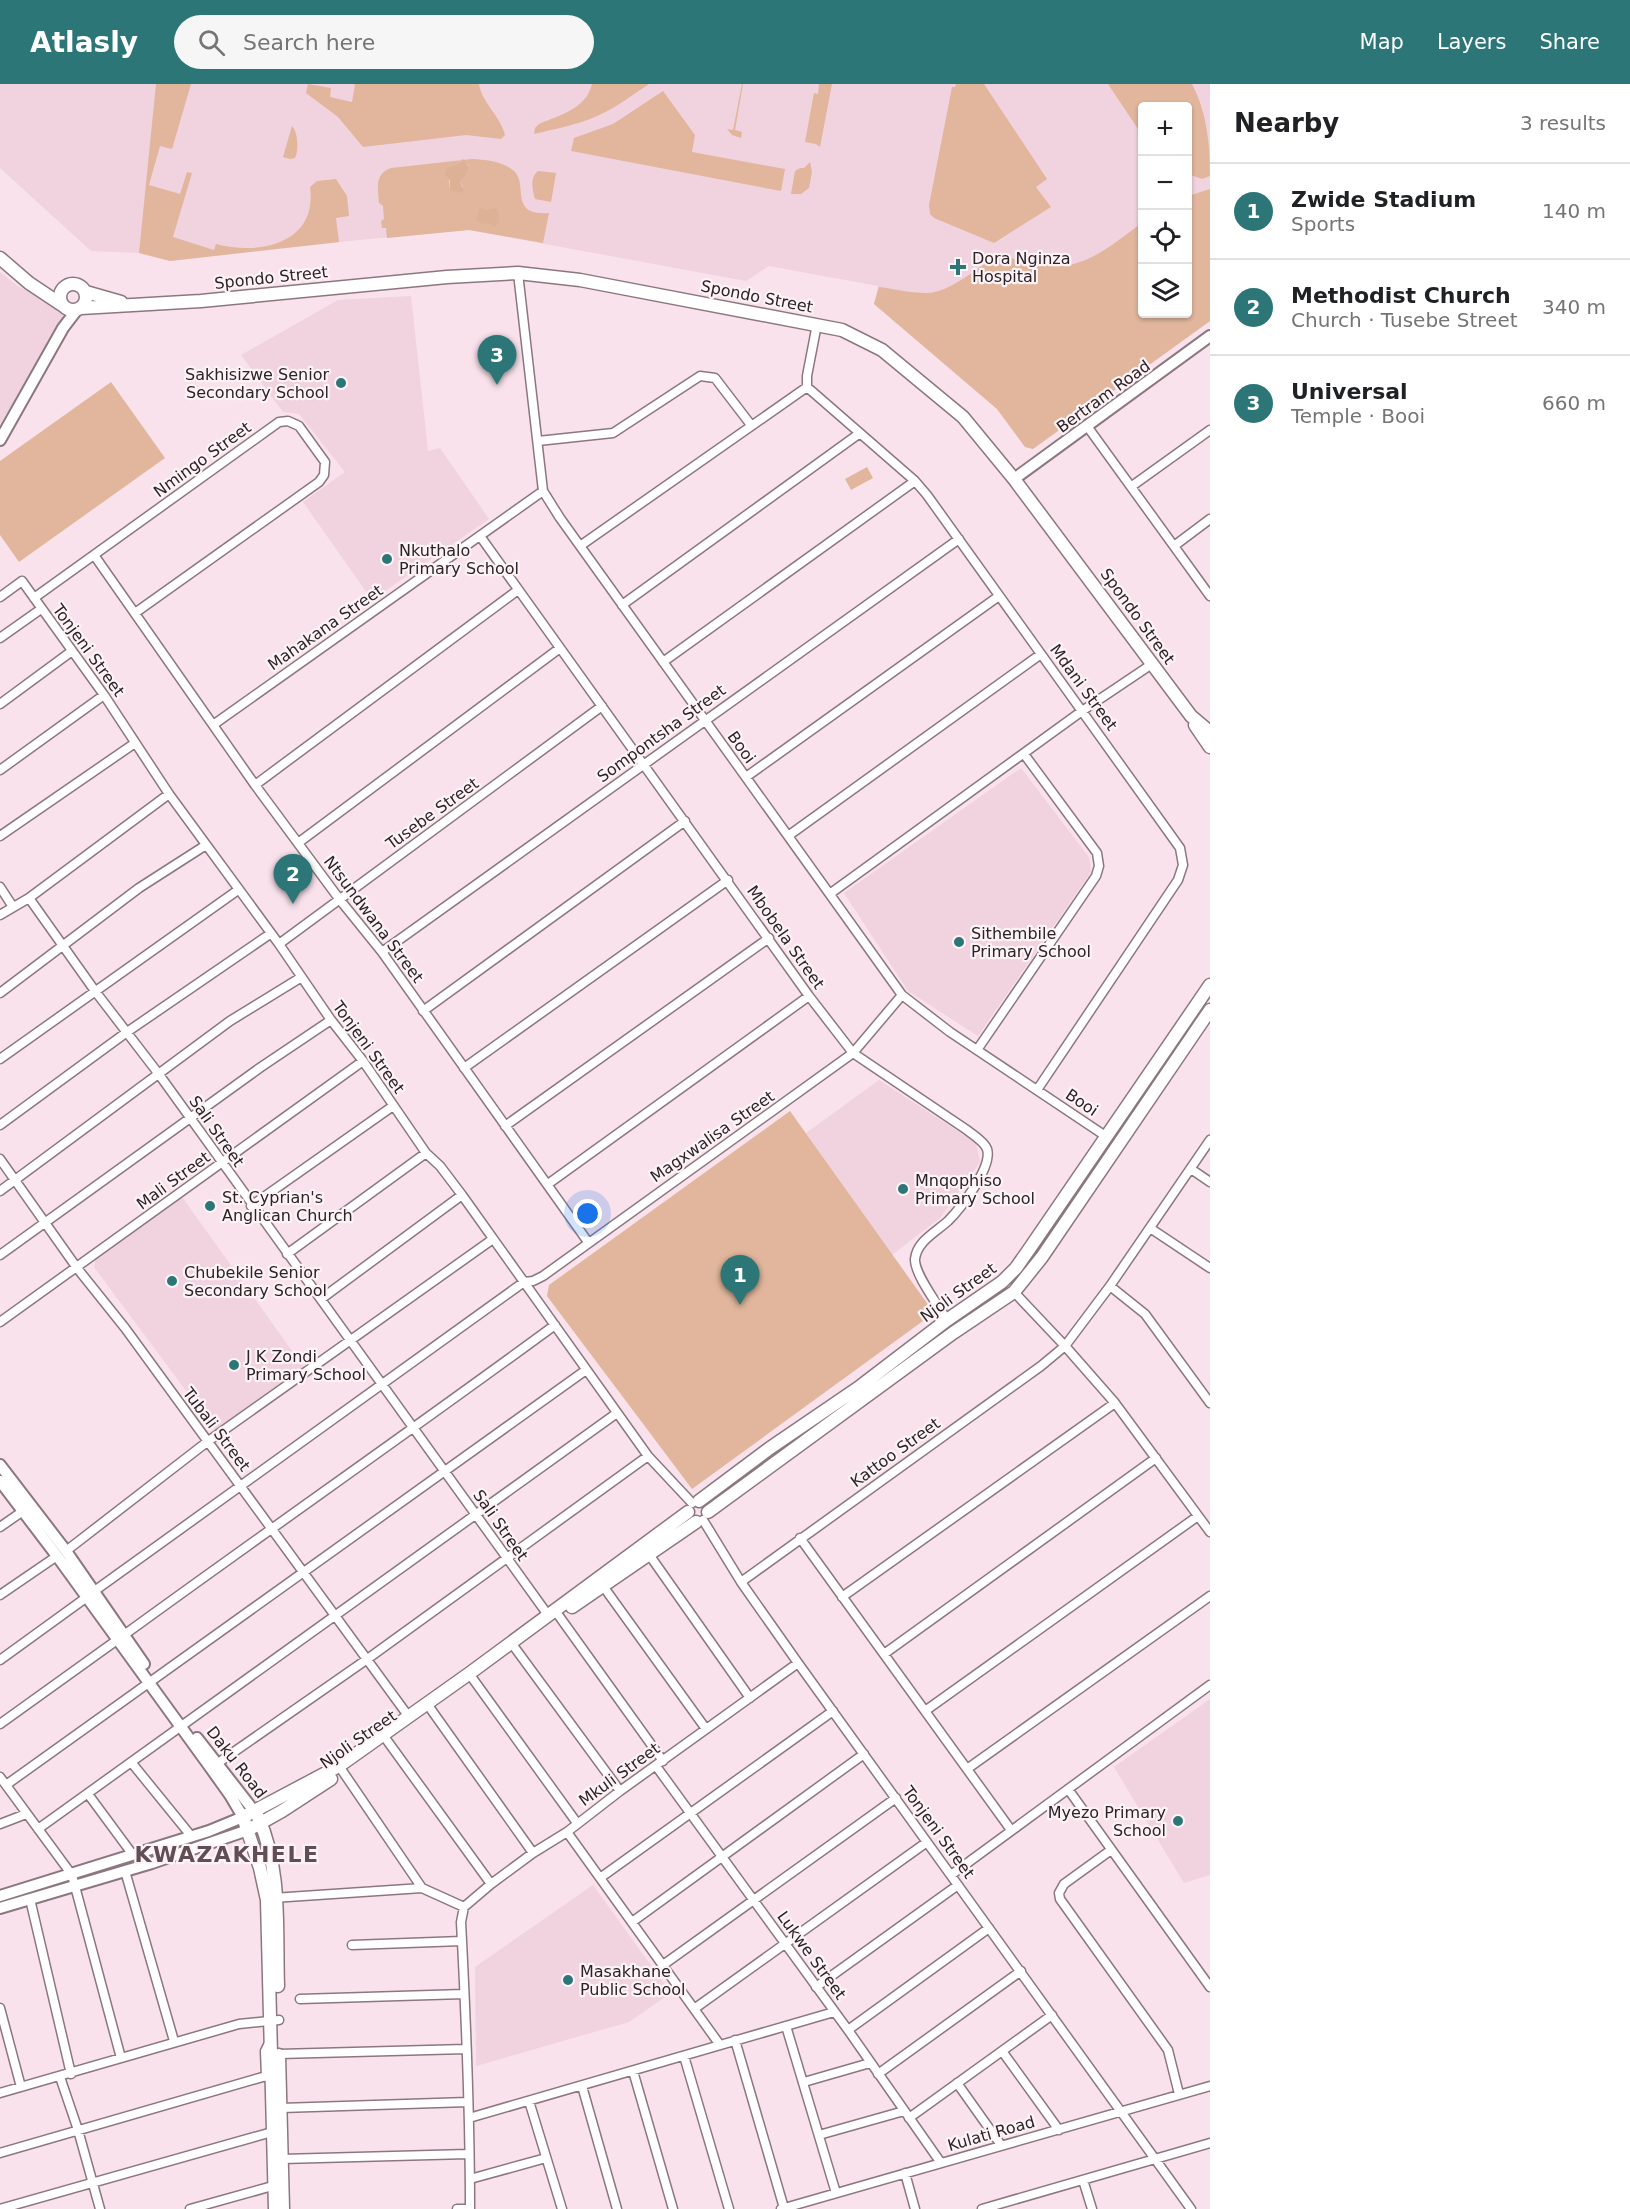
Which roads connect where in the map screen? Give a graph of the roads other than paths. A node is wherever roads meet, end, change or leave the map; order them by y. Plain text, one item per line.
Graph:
1 (2, 260) edge
2 (518, 273) junction
3 (64, 288) junction
4 (86, 292) junction
5 (143, 304) junction
6 (71, 308) junction
7 (817, 324) junction
8 (1210, 336) edge
9 (807, 387) junction
10 (751, 424) junction
11 (1087, 426) junction
12 (1210, 430) edge
13 (860, 433) junction
14 (0, 440) edge
15 (538, 441) junction
16 (1014, 479) junction
17 (915, 481) junction
18 (1132, 486) junction
19 (543, 491) junction
20 (1210, 519) edge
21 (480, 536) junction
22 (959, 539) junction
23 (580, 546) junction
24 (1174, 546) junction
25 (94, 555) junction
26 (518, 590) junction
27 (999, 596) junction
28 (1210, 596) edge
29 (0, 597) edge
30 (34, 598) junction
31 (622, 605) junction
32 (41, 609) junction
33 (135, 613) junction
34 (0, 638) edge
35 (560, 648) junction
36 (72, 651) junction
37 (1041, 654) junction
38 (663, 662) junction
39 (1152, 663) junction
40 (104, 695) junction
41 (0, 704) edge
42 (602, 706) junction
43 (1082, 711) junction
44 (1191, 716) junction
45 (704, 720) junction
46 (213, 725) junction
47 (1210, 732) edge
48 (135, 743) junction
49 (1210, 747) edge
50 (1024, 754) junction
51 (645, 765) junction
52 (0, 770) edge
53 (746, 777) junction
54 (255, 785) junction
55 (169, 794) junction
56 (685, 821) junction
57 (0, 836) edge
58 (788, 836) junction
59 (298, 843) junction
60 (206, 845) junction
61 (728, 879) junction
62 (0, 887) edge
63 (237, 890) junction
64 (831, 893) junction
65 (29, 898) junction
66 (340, 900) junction
67 (13, 907) junction
68 (0, 915) edge
69 (270, 934) junction
70 (768, 938) junction
71 (279, 944) junction
72 (64, 946) junction
73 (382, 952) junction
74 (300, 978) junction
75 (1210, 986) edge
76 (95, 991) junction
77 (0, 993) edge
78 (902, 995) junction
79 (809, 996) junction
80 (1210, 1010) edge
81 (423, 1011) junction
82 (331, 1020) junction
83 (127, 1032) junction
84 (977, 1050) junction
85 (853, 1053) junction
86 (0, 1059) edge
87 (363, 1061) junction
88 (464, 1068) junction
89 (158, 1073) junction
90 (1037, 1090) junction
91 (393, 1106) junction
92 (189, 1119) junction
93 (0, 1125) edge
94 (505, 1126) junction
95 (1107, 1137) junction
96 (1210, 1140) edge
97 (426, 1153) junction
98 (0, 1159) edge
99 (221, 1163) junction
100 (1191, 1169) junction
101 (15, 1180) junction
102 (1210, 1182) edge
103 (548, 1184) junction
104 (0, 1191) edge
105 (462, 1195) junction
106 (251, 1206) junction
107 (44, 1223) junction
108 (1150, 1228) junction
109 (493, 1239) junction
110 (588, 1242) junction
111 (286, 1254) junction
112 (0, 1255) edge
113 (77, 1268) junction
114 (1210, 1268) edge
115 (524, 1282) junction
116 (1110, 1286) junction
117 (1014, 1292) junction
118 (321, 1299) junction
119 (947, 1320) junction
120 (0, 1322) edge
121 (555, 1325) junction
122 (351, 1341) junction
123 (1065, 1346) junction
124 (586, 1370) junction
125 (383, 1384) junction
126 (1115, 1403) junction
127 (1210, 1403) edge
128 (617, 1413) junction
129 (414, 1428) junction
130 (207, 1442) junction
131 (648, 1456) junction
132 (1156, 1458) junction
133 (0, 1465) edge
134 (445, 1471) junction
135 (0, 1481) edge
136 (241, 1486) junction
137 (693, 1505) junction
138 (23, 1511) junction
139 (476, 1514) junction
140 (1198, 1516) junction
141 (702, 1518) junction
142 (0, 1527) edge
143 (271, 1528) junction
144 (1210, 1532) edge
145 (800, 1538) junction
146 (61, 1553) junction
147 (648, 1553) junction
148 (506, 1558) junction
149 (302, 1572) junction
150 (741, 1582) junction
151 (603, 1586) junction
152 (90, 1594) junction
153 (0, 1596) edge
154 (842, 1596) junction
155 (1210, 1596) edge
156 (554, 1615) junction
157 (334, 1616) junction
158 (120, 1638) junction
159 (515, 1648) junction
160 (884, 1654) junction
161 (0, 1660) edge
162 (366, 1660) junction
163 (798, 1663) junction
164 (473, 1678) junction
165 (152, 1682) junction
166 (1210, 1685) edge
167 (750, 1698) junction
168 (430, 1708) junction
169 (833, 1711) junction
170 (925, 1711) junction
171 (409, 1717) junction
172 (183, 1724) junction
173 (0, 1725) edge
174 (706, 1729) junction
175 (387, 1739) junction
176 (864, 1754) junction
177 (131, 1762) junction
178 (218, 1763) junction
179 (659, 1764) junction
180 (341, 1769) junction
181 (967, 1769) junction
182 (0, 1777) edge
183 (6, 1785) junction
184 (1068, 1789) junction
185 (620, 1791) junction
186 (88, 1794) junction
187 (896, 1798) junction
188 (254, 1811) junction
189 (690, 1813) junction
190 (26, 1814) junction
191 (243, 1817) junction
192 (260, 1823) junction
193 (576, 1823) junction
194 (0, 1824) edge
195 (38, 1829) junction
196 (248, 1830) junction
197 (1011, 1830) junction
198 (567, 1832) junction
199 (192, 1836) junction
200 (927, 1842) junction
201 (1111, 1850) junction
202 (533, 1853) junction
203 (133, 1855) junction
204 (722, 1856) junction
205 (125, 1871) junction
206 (951, 1875) junction
207 (600, 1878) junction
208 (74, 1880) junction
209 (491, 1884) junction
210 (958, 1885) junction
211 (422, 1888) junction
212 (0, 1896) edge
213 (271, 1898) junction
214 (30, 1899) junction
215 (753, 1900) junction
216 (0, 1908) edge
217 (463, 1910) junction
218 (632, 1922) junction
219 (989, 1928) junction
220 (462, 1941) junction
221 (784, 1944) junction
222 (352, 1945) dead end
223 (663, 1965) junction
224 (1021, 1971) junction
225 (816, 1987) junction
226 (1210, 1987) edge
227 (464, 1994) junction
228 (300, 2000) dead end
229 (0, 2008) edge
230 (694, 2009) junction
231 (834, 2012) junction
232 (1052, 2014) junction
233 (275, 2020) junction
234 (786, 2026) junction
235 (848, 2030) junction
236 (271, 2039) junction
237 (735, 2040) junction
238 (174, 2041) junction
239 (720, 2045) junction
240 (466, 2049) junction
241 (1002, 2051) junction
242 (279, 2054) junction
243 (684, 2056) junction
244 (121, 2058) junction
245 (870, 2063) junction
246 (633, 2071) junction
247 (71, 2073) junction
248 (878, 2074) junction
249 (266, 2076) junction
250 (60, 2077) junction
251 (804, 2082) junction
252 (957, 2083) junction
253 (582, 2086) junction
254 (1210, 2086) edge
255 (21, 2087) junction
256 (0, 2092) edge
257 (1179, 2094) junction
258 (529, 2101) junction
259 (468, 2102) junction
260 (281, 2108) junction
261 (1120, 2111) junction
262 (906, 2115) junction
263 (469, 2118) junction
264 (78, 2130) junction
265 (1059, 2130) junction
266 (270, 2132) junction
267 (819, 2135) junction
268 (1210, 2143) edge
269 (1001, 2145) junction
270 (0, 2153) edge
271 (468, 2154) junction
272 (546, 2158) junction
273 (282, 2159) junction
274 (1154, 2159) junction
275 (941, 2163) junction
276 (905, 2173) junction
277 (470, 2180) junction
278 (1083, 2180) junction
279 (93, 2182) junction
280 (269, 2187) junction
281 (836, 2193) junction
282 (0, 2209) edge
283 (100, 2209) edge
284 (190, 2209) edge
285 (270, 2209) edge
286 (274, 2209) edge
287 (283, 2209) edge
288 (457, 2209) edge
289 (470, 2209) edge
290 (562, 2209) edge
291 (618, 2209) edge
292 (673, 2209) edge
293 (729, 2209) edge
294 (782, 2209) edge
295 (915, 2209) edge
296 (982, 2209) edge
297 (1092, 2209) edge
298 (1191, 2209) edge

1 - 3 main road
1 - 6 main road
2 - 5 main road, Spondo Street
2 - 7 main road, Spondo Street
2 - 15 street, Booi
3 - 4 main road
3 - 6 main road
4 - 5 main road, Spondo Street
4 - 6 main road
5 - 6 main road, Spondo Street
6 - 14 street
7 - 9 street
7 - 16 main road, Spondo Street
8 - 11 street, Bertram Road
9 - 10 street
9 - 13 street, Mdani Street
10 - 15 street
10 - 23 street
11 - 16 street, Bertram Road
11 - 18 street
12 - 18 street
13 - 17 street, Mdani Street
13 - 31 street
15 - 19 street, Booi
16 - 39 main road, Spondo Street
17 - 22 street, Mdani Street
17 - 38 street
18 - 24 street
19 - 21 street, Mahakana Street
19 - 23 street, Booi
20 - 24 street
21 - 26 street, Mbobela Street
21 - 46 street, Mahakana Street
22 - 27 street, Mdani Street
22 - 45 street, Sompontsha Street
23 - 31 street, Booi
24 - 28 street
25 - 30 street, Nmingo Street
25 - 33 street, Ntsundwana Street
25 - 33 street, Nmingo Street
26 - 35 street, Mbobela Street
26 - 54 street
27 - 37 street, Mdani Street
27 - 53 street
29 - 30 street, Tonjeni Street
30 - 32 street, Tonjeni Street
31 - 38 street, Booi
32 - 34 street
32 - 36 street, Tonjeni Street
33 - 46 street, Ntsundwana Street
35 - 42 street, Mbobela Street
35 - 59 street
36 - 40 street, Tonjeni Street
36 - 41 street
37 - 43 street, Mdani Street
37 - 58 street
38 - 45 street, Booi
39 - 43 street
39 - 44 main road, Spondo Street
40 - 48 street, Tonjeni Street
40 - 52 street
42 - 51 street, Mbobela Street
42 - 66 street, Tusebe Street
43 - 50 street
43 - 90 street, Mdani Street
44 - 47 main road, Spondo Street
44 - 49 main road, Spondo Street
45 - 51 street, Sompontsha Street
45 - 53 street, Booi
46 - 54 street, Ntsundwana Street
48 - 55 street, Tonjeni Street
48 - 57 street
50 - 64 street
50 - 84 street
51 - 56 street, Mbobela Street
51 - 73 street, Sompontsha Street
53 - 58 street, Booi
54 - 59 street, Ntsundwana Street
55 - 60 street, Tonjeni Street
55 - 65 street
56 - 61 street, Mbobela Street
56 - 81 street
58 - 64 street, Booi
59 - 66 street, Ntsundwana Street
60 - 63 street, Tonjeni Street
60 - 72 street
61 - 70 street, Mbobela Street
61 - 88 street
62 - 67 street
63 - 69 street, Tonjeni Street
63 - 76 street
64 - 78 street, Booi
65 - 67 street
65 - 72 street, Sali Street
66 - 71 street, Tusebe Street
66 - 73 street, Ntsundwana Street
67 - 68 street
69 - 71 street, Tonjeni Street
69 - 83 street
70 - 79 street, Mbobela Street
70 - 94 street
71 - 74 street, Tonjeni Street
72 - 76 street, Sali Street
72 - 77 street
73 - 81 street, Ntsundwana Street
74 - 82 street, Tonjeni Street
74 - 89 street
75 - 95 main road, Njoli Street
76 - 83 street, Sali Street
76 - 86 street
78 - 84 street, Booi
78 - 85 street, Magxwalisa Street
79 - 85 street, Mbobela Street
79 - 103 street
80 - 117 main road, Njoli Street
81 - 88 street, Ntsundwana Street
82 - 87 street, Tonjeni Street
82 - 92 street
83 - 89 street, Sali Street
83 - 93 street
84 - 90 street, Booi
85 - 110 street, Magxwalisa Street
85 - 119 street, Mbobela Street
87 - 91 street, Tonjeni Street
87 - 99 street, Mali Street
88 - 94 street, Ntsundwana Street
89 - 92 street, Sali Street
89 - 101 street
90 - 95 street, Booi
91 - 97 street, Tonjeni Street
91 - 106 street
92 - 99 street, Sali Street
92 - 107 street
94 - 103 street, Ntsundwana Street
95 - 119 main road, Njoli Street
96 - 100 street, Kattoo Street
97 - 105 street, Tonjeni Street
97 - 111 street
98 - 101 street, Tubali Street
99 - 106 street, Sali Street
99 - 113 street, Mali Street
100 - 102 street
100 - 108 street, Kattoo Street
101 - 104 street
101 - 107 street, Tubali Street
103 - 110 street, Ntsundwana Street
105 - 109 street, Tonjeni Street
105 - 118 street
106 - 111 street, Sali Street
107 - 112 street
107 - 113 street, Tubali Street
108 - 114 street
108 - 116 street, Kattoo Street
109 - 115 street, Tonjeni Street
109 - 122 street
110 - 115 street, Magxwalisa Street
111 - 118 street, Sali Street
113 - 120 street, Mali Street
113 - 130 street, Tubali Street
115 - 121 street, Tonjeni Street
115 - 125 street, Magxwalisa Street
116 - 123 street, Kattoo Street
116 - 127 street
117 - 123 street
117 - 141 main road, Njoli Street
118 - 122 street, Sali Street
119 - 137 main road, Njoli Street
121 - 124 street, Tonjeni Street
121 - 129 street
122 - 125 street, Sali Street
122 - 130 street
123 - 126 street
123 - 145 street, Kattoo Street
124 - 128 street, Tonjeni Street
124 - 134 street
125 - 129 street, Sali Street
125 - 136 street, Magxwalisa Street
126 - 132 street
126 - 154 street
128 - 131 street, Tonjeni Street
128 - 139 street
129 - 134 street, Sali Street
129 - 143 street
130 - 136 street, Tubali Street
130 - 146 street
131 - 137 street, Tonjeni Street
131 - 148 street
132 - 140 street
132 - 160 street
133 - 146 street, Daku Road
134 - 139 street, Sali Street
134 - 149 street
135 - 138 street, Daku Road
136 - 143 street, Tubali Street
136 - 152 street, Magxwalisa Street
137 - 141 main road
137 - 141 main road
137 - 156 main road, Njoli Street
138 - 142 street
138 - 146 street, Daku Road
139 - 148 street, Sali Street
139 - 157 street
140 - 144 street
140 - 170 street
141 - 147 main road, Njoli Street
141 - 150 street, Tonjeni Street
143 - 149 street, Tubali Street
143 - 158 street
145 - 150 street, Kattoo Street
145 - 154 street
146 - 152 street, Daku Road
146 - 153 street
147 - 151 main road, Njoli Street
147 - 167 street
148 - 156 street, Sali Street
148 - 162 street
149 - 157 street, Tubali Street
149 - 165 street
150 - 163 street, Tonjeni Street
151 - 156 main road, Njoli Street
151 - 174 street
152 - 158 street, Daku Road
152 - 161 street, Magxwalisa Street
154 - 160 street
155 - 181 street
156 - 159 main road, Njoli Street
156 - 171 main road, Njoli Street
156 - 179 street, Sali Street
157 - 162 street, Tubali Street
157 - 172 street
158 - 165 street, Daku Road
158 - 173 street
159 - 164 main road, Njoli Street
159 - 185 street
160 - 170 street
162 - 171 street, Tubali Street
162 - 178 street
163 - 167 street, Mkuli Street
163 - 169 street, Tonjeni Street
164 - 168 main road, Njoli Street
164 - 193 street
165 - 172 street, Daku Road
165 - 183 street
166 - 184 street
167 - 174 street, Mkuli Street
168 - 175 main road, Njoli Street
168 - 202 street
169 - 176 street, Tonjeni Street
169 - 189 street
170 - 181 street
171 - 180 main road, Njoli Street
172 - 177 street
172 - 178 street, Daku Road
172 - 191 street, Daku Road
174 - 179 street, Mkuli Street
175 - 180 main road, Njoli Street
175 - 209 street
176 - 187 street, Tonjeni Street
176 - 204 street
177 - 186 street
177 - 199 street
178 - 188 street, Daku Road
179 - 185 street, Mkuli Street
179 - 189 street, Lukwe Street
180 - 188 main road, Njoli Street
180 - 192 main road, Njoli Street
180 - 211 street
181 - 197 street
182 - 183 street
183 - 190 street
184 - 197 street
184 - 201 street
185 - 193 street, Mkuli Street
186 - 195 street
186 - 203 street
187 - 200 street, Tonjeni Street
187 - 215 street
188 - 191 main road, Njoli Street
188 - 192 main road, Daku Road
189 - 204 street, Lukwe Street
189 - 207 street
190 - 194 street
190 - 195 street
191 - 196 main road, Daku Road
191 - 199 street, Njoli Street
192 - 196 main road, Njoli Street
192 - 213 main road, Daku Road
193 - 198 street, Mkuli Street
195 - 208 street
196 - 205 street, Njoli Street
196 - 213 main road, Daku Road
197 - 206 street
198 - 202 street, Mkuli Street
198 - 207 street
199 - 203 street, Njoli Street
200 - 206 street, Tonjeni Street
200 - 221 street
201 - 226 street
201 - 257 street
202 - 209 street, Mkuli Street
203 - 208 street, Njoli Street
204 - 215 street, Lukwe Street
204 - 218 street
205 - 208 street, Njoli Street
205 - 238 street
206 - 210 street, Tonjeni Street
207 - 218 street
208 - 212 street, Njoli Street
208 - 214 street, Njoli Street
208 - 244 street
209 - 217 street, Mkuli Street
210 - 219 street, Tonjeni Street
210 - 225 street
211 - 213 street
211 - 217 street
213 - 233 main road, Daku Road
214 - 216 street, Njoli Street
214 - 247 street
215 - 221 street, Lukwe Street
215 - 223 street
217 - 220 street
218 - 223 street
219 - 224 street, Tonjeni Street
219 - 235 street
220 - 222 street
220 - 227 street
221 - 225 street, Lukwe Street
221 - 230 street
223 - 230 street
224 - 232 street, Tonjeni Street
224 - 248 street
225 - 231 street, Lukwe Street
227 - 228 street
227 - 240 street
229 - 255 street
230 - 239 street
231 - 234 street
231 - 235 street, Lukwe Street
232 - 241 street
232 - 261 street, Tonjeni Street
233 - 236 main road, Daku Road
233 - 238 street
233 - 242 main road, Daku Road
234 - 237 street
234 - 251 street
235 - 245 street, Lukwe Street
236 - 249 street
236 - 266 main road, Daku Road
237 - 239 street
237 - 294 street
238 - 244 street
239 - 243 street
240 - 242 street
240 - 259 street
241 - 252 street
241 - 265 street
242 - 260 main road, Daku Road
243 - 246 street
243 - 293 street
244 - 247 street
245 - 248 street, Lukwe Street
245 - 251 street
246 - 253 street
246 - 292 street
247 - 250 street
248 - 262 street, Lukwe Street
249 - 264 street
249 - 266 street
250 - 255 street
250 - 264 street
251 - 267 street
252 - 262 street
252 - 269 street
253 - 258 street
253 - 291 street
254 - 257 street, Kulati Road
255 - 256 street
257 - 261 street, Kulati Road
258 - 263 street
258 - 272 street
259 - 260 street
259 - 263 street
260 - 273 main road, Daku Road
261 - 265 street, Kulati Road
261 - 274 street, Tonjeni Street
262 - 267 street
262 - 275 street, Lukwe Street
263 - 271 street
264 - 270 street
264 - 279 street
265 - 269 street, Kulati Road
266 - 279 street
266 - 280 street
266 - 286 main road, Daku Road
267 - 281 street
268 - 274 street
269 - 275 street, Kulati Road
271 - 273 street
271 - 277 street
272 - 277 street
272 - 290 street
273 - 287 main road, Daku Road
274 - 278 street
274 - 298 street, Tonjeni Street
275 - 276 street, Kulati Road
276 - 281 street, Kulati Road
276 - 295 street
277 - 289 street
278 - 296 street
278 - 297 street
279 - 282 street
279 - 283 street
280 - 284 street
280 - 285 street
281 - 294 street, Kulati Road
288 - 289 street

